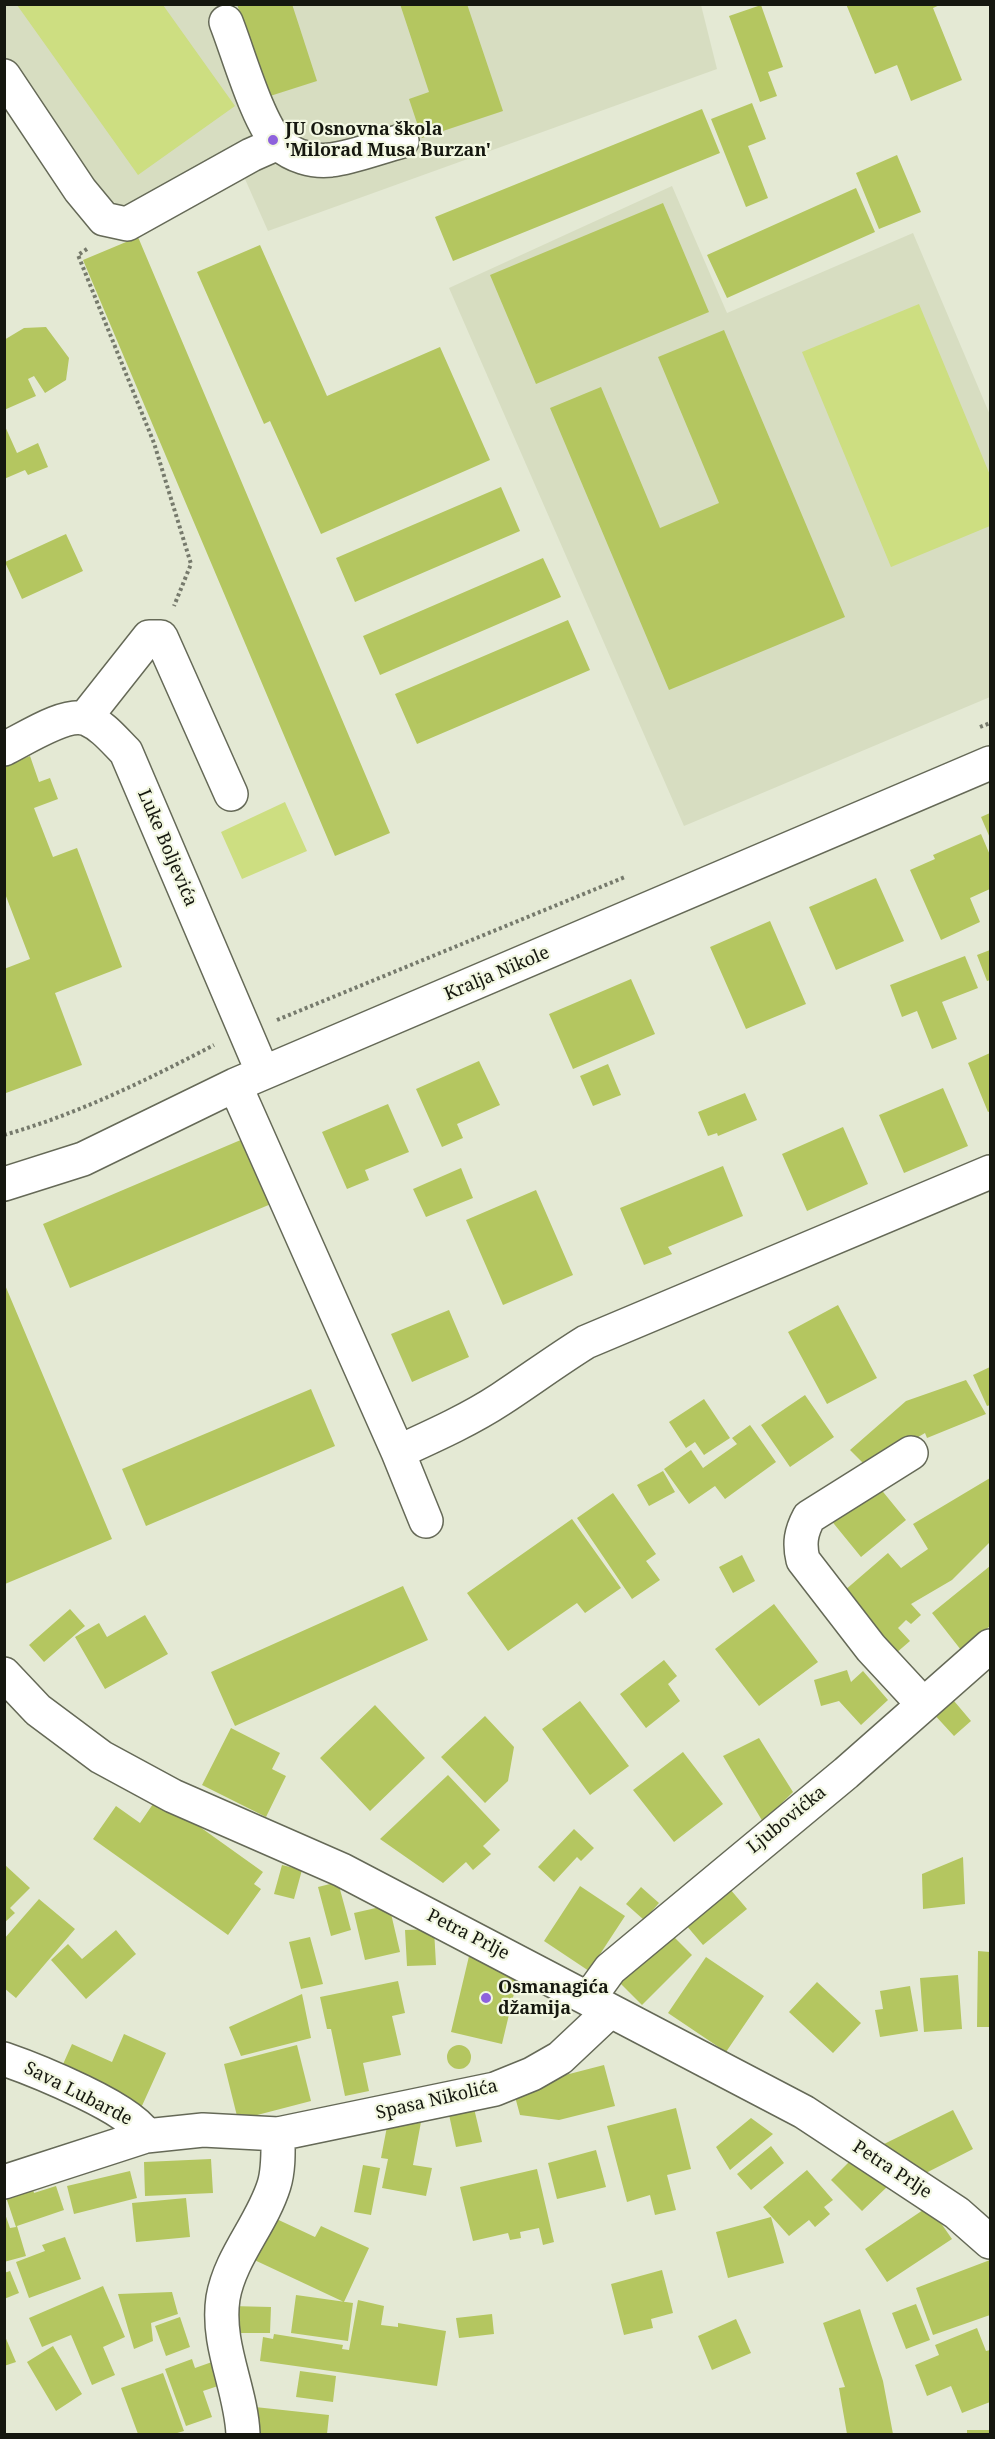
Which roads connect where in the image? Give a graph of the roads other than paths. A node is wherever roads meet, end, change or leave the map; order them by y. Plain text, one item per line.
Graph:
1 (226, 22) dead end
2 (4, 76) edge
3 (402, 141) dead end
4 (278, 143) junction
5 (85, 718) junction
6 (4, 749) edge
7 (990, 763) edge
8 (231, 794) dead end
9 (249, 1079) junction
10 (990, 1172) edge
11 (4, 1184) edge
12 (398, 1452) junction
13 (911, 1453) dead end
14 (426, 1521) dead end
15 (990, 1646) edge
16 (4, 1674) edge
17 (922, 1703) junction
18 (599, 2004) junction
19 (4, 2059) edge
20 (278, 2134) junction
21 (146, 2136) junction
22 (4, 2182) edge
23 (990, 2242) edge
24 (243, 2434) edge

1 - 4 street
2 - 4 street
3 - 4 street
5 - 6 street
5 - 8 street
5 - 9 street, Luke Boljevića
7 - 9 street, Kralja Nikole
9 - 11 street, Kralja Nikole
9 - 12 street, Luke Boljevića
10 - 12 street
12 - 14 street, Luke Boljevića
13 - 17 street
15 - 17 street, Ljubovićka
16 - 18 street, Petra Prlje
17 - 18 street, Ljubovićka
18 - 20 street, Spasa Nikolića
18 - 23 street, Petra Prlje
19 - 21 street, Sava Lubarde
20 - 21 street, Spasa Nikolića
20 - 24 street
21 - 22 street, Spasa Nikolića

